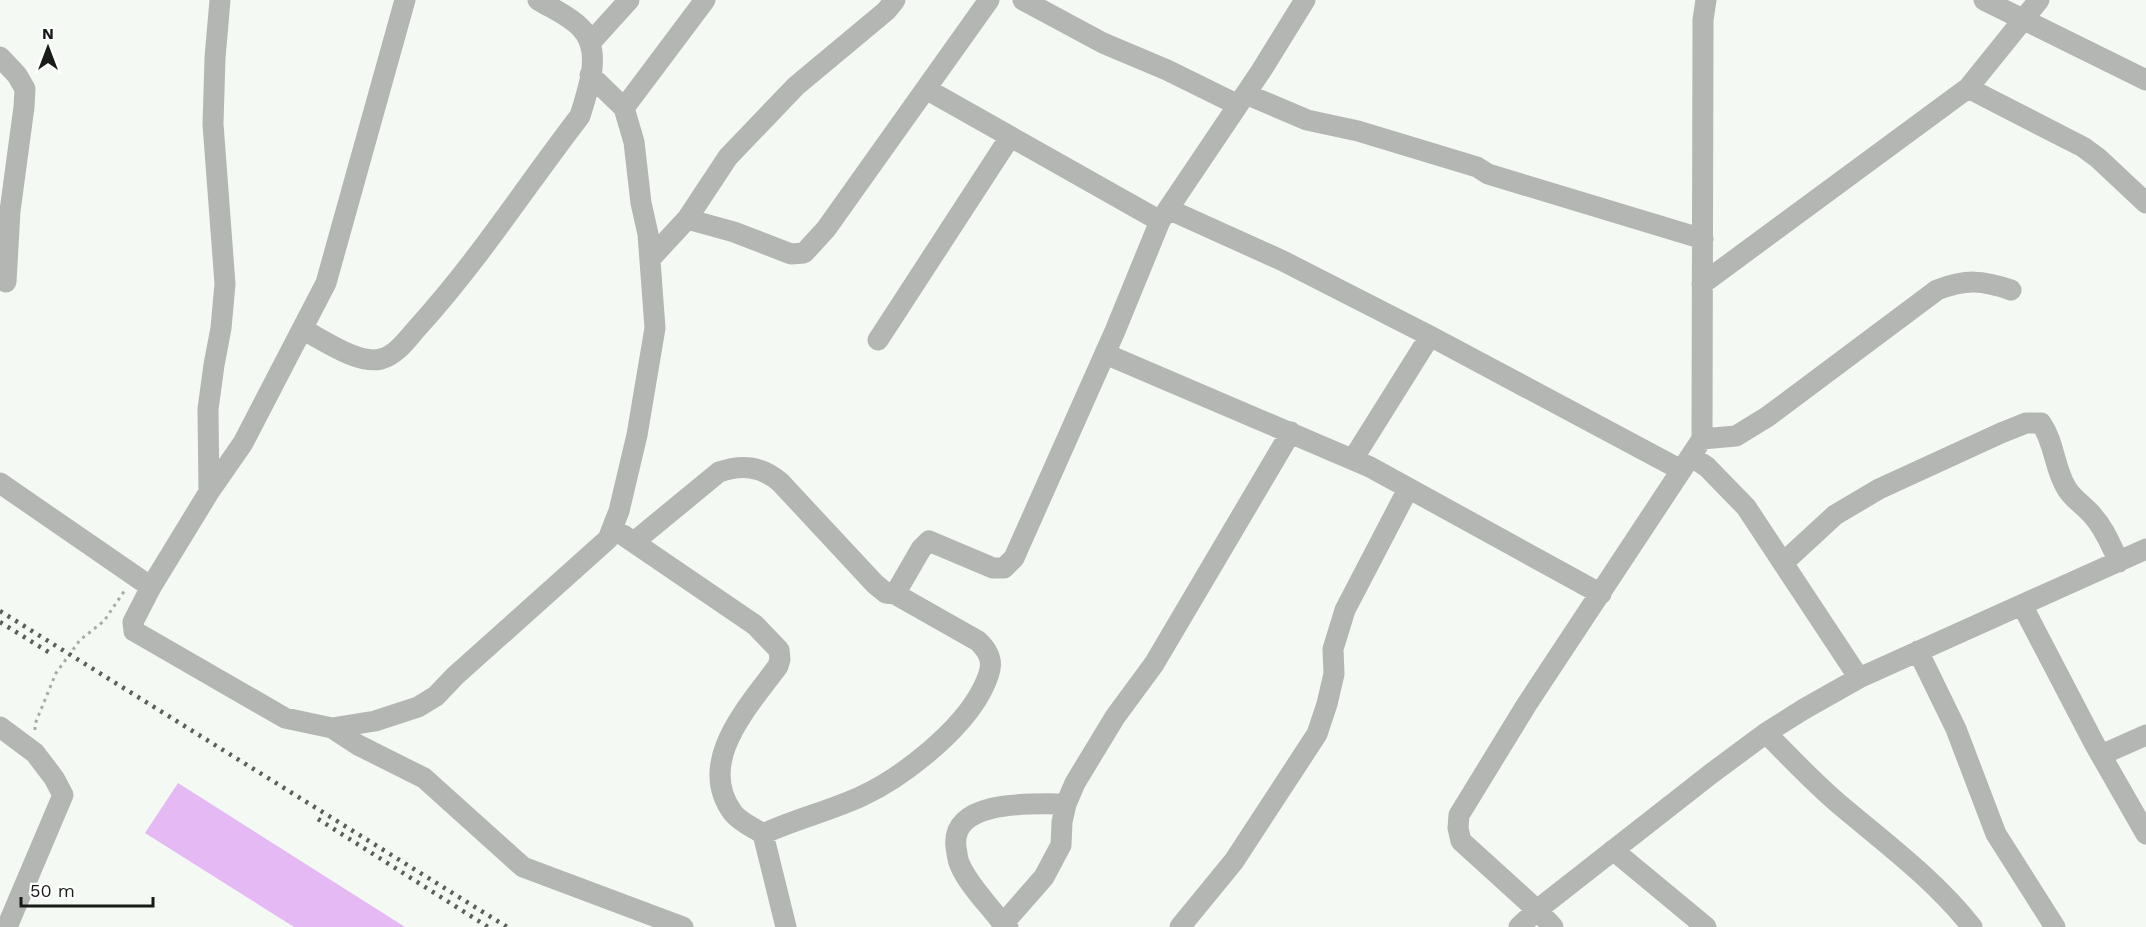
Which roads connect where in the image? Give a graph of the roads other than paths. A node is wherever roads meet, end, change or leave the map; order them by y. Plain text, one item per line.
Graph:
1 (220, 0) edge
2 (405, 0) edge
3 (538, 0) edge
4 (628, 0) edge
5 (705, 0) edge
6 (895, 0) edge
7 (989, 0) edge
8 (1023, 0) edge
9 (1305, 0) edge
10 (1706, 0) edge
11 (1983, 0) edge
12 (2039, 0) edge
13 (2022, 20) junction
14 (591, 42) junction
15 (0, 57) edge
16 (590, 75) junction
17 (2146, 80) edge
18 (1968, 88) junction
19 (926, 89) junction
20 (1242, 100) junction
21 (624, 108) junction
22 (1010, 137) junction
23 (2146, 203) edge
24 (1164, 215) junction
25 (687, 219) junction
26 (1703, 239) junction
27 (650, 259) junction
28 (6, 282) dead end
29 (1702, 284) junction
30 (2011, 290) dead end
31 (302, 329) junction
32 (1430, 336) junction
33 (878, 340) dead end
34 (1106, 351) junction
35 (1291, 432) junction
36 (1691, 455) junction
37 (1353, 459) junction
38 (0, 483) edge
39 (1408, 489) junction
40 (209, 492) junction
41 (612, 528) junction
42 (634, 542) junction
43 (2146, 549) edge
44 (2118, 562) junction
45 (1783, 563) junction
46 (142, 581) junction
47 (895, 594) junction
48 (1601, 594) junction
49 (2022, 605) junction
50 (1918, 651) junction
51 (1859, 678) junction
52 (0, 727) edge
53 (332, 728) junction
54 (1766, 733) junction
55 (2146, 735) edge
56 (2101, 755) junction
57 (1066, 804) junction
58 (764, 834) junction
59 (2146, 834) edge
60 (1613, 850) junction
61 (1537, 910) junction
62 (1005, 926) edge
63 (7, 927) edge
64 (683, 927) edge
65 (786, 927) edge
66 (1180, 927) edge
67 (1519, 927) edge
68 (1553, 927) edge
69 (1706, 927) edge
70 (1972, 927) edge
71 (2055, 927) edge

1 - 40 street
2 - 31 street
3 - 14 street
4 - 14 street
5 - 21 street
6 - 25 street
7 - 19 street
8 - 20 street
9 - 20 street
10 - 26 street
11 - 13 street
12 - 13 street
13 - 17 street
13 - 18 street
14 - 16 street
15 - 28 street
16 - 21 street
16 - 31 street
18 - 23 street
18 - 29 street
19 - 22 street
19 - 25 street
20 - 24 street
20 - 26 street
21 - 27 street
22 - 24 street
22 - 33 street
24 - 32 street
24 - 34 street
25 - 27 street
26 - 29 street
27 - 41 street
29 - 36 street
30 - 36 street
31 - 40 street
32 - 36 street
32 - 37 street
34 - 35 street
34 - 47 street
35 - 37 street
35 - 57 street
36 - 45 street
36 - 48 street
37 - 39 street
38 - 46 street
39 - 48 street
39 - 66 street
40 - 46 street
41 - 42 street
41 - 53 street
42 - 47 street
42 - 58 street
43 - 44 street
44 - 45 street
44 - 49 street
45 - 51 street
46 - 53 street
47 - 58 street
48 - 61 street
49 - 50 street
49 - 56 street
50 - 51 street
50 - 71 street
51 - 54 street
52 - 63 street
53 - 64 street
54 - 60 street
54 - 70 street
55 - 56 street
56 - 59 street
57 - 62 street
57 - 62 street
58 - 65 street
60 - 61 street
60 - 69 street
61 - 67 street
61 - 68 street

